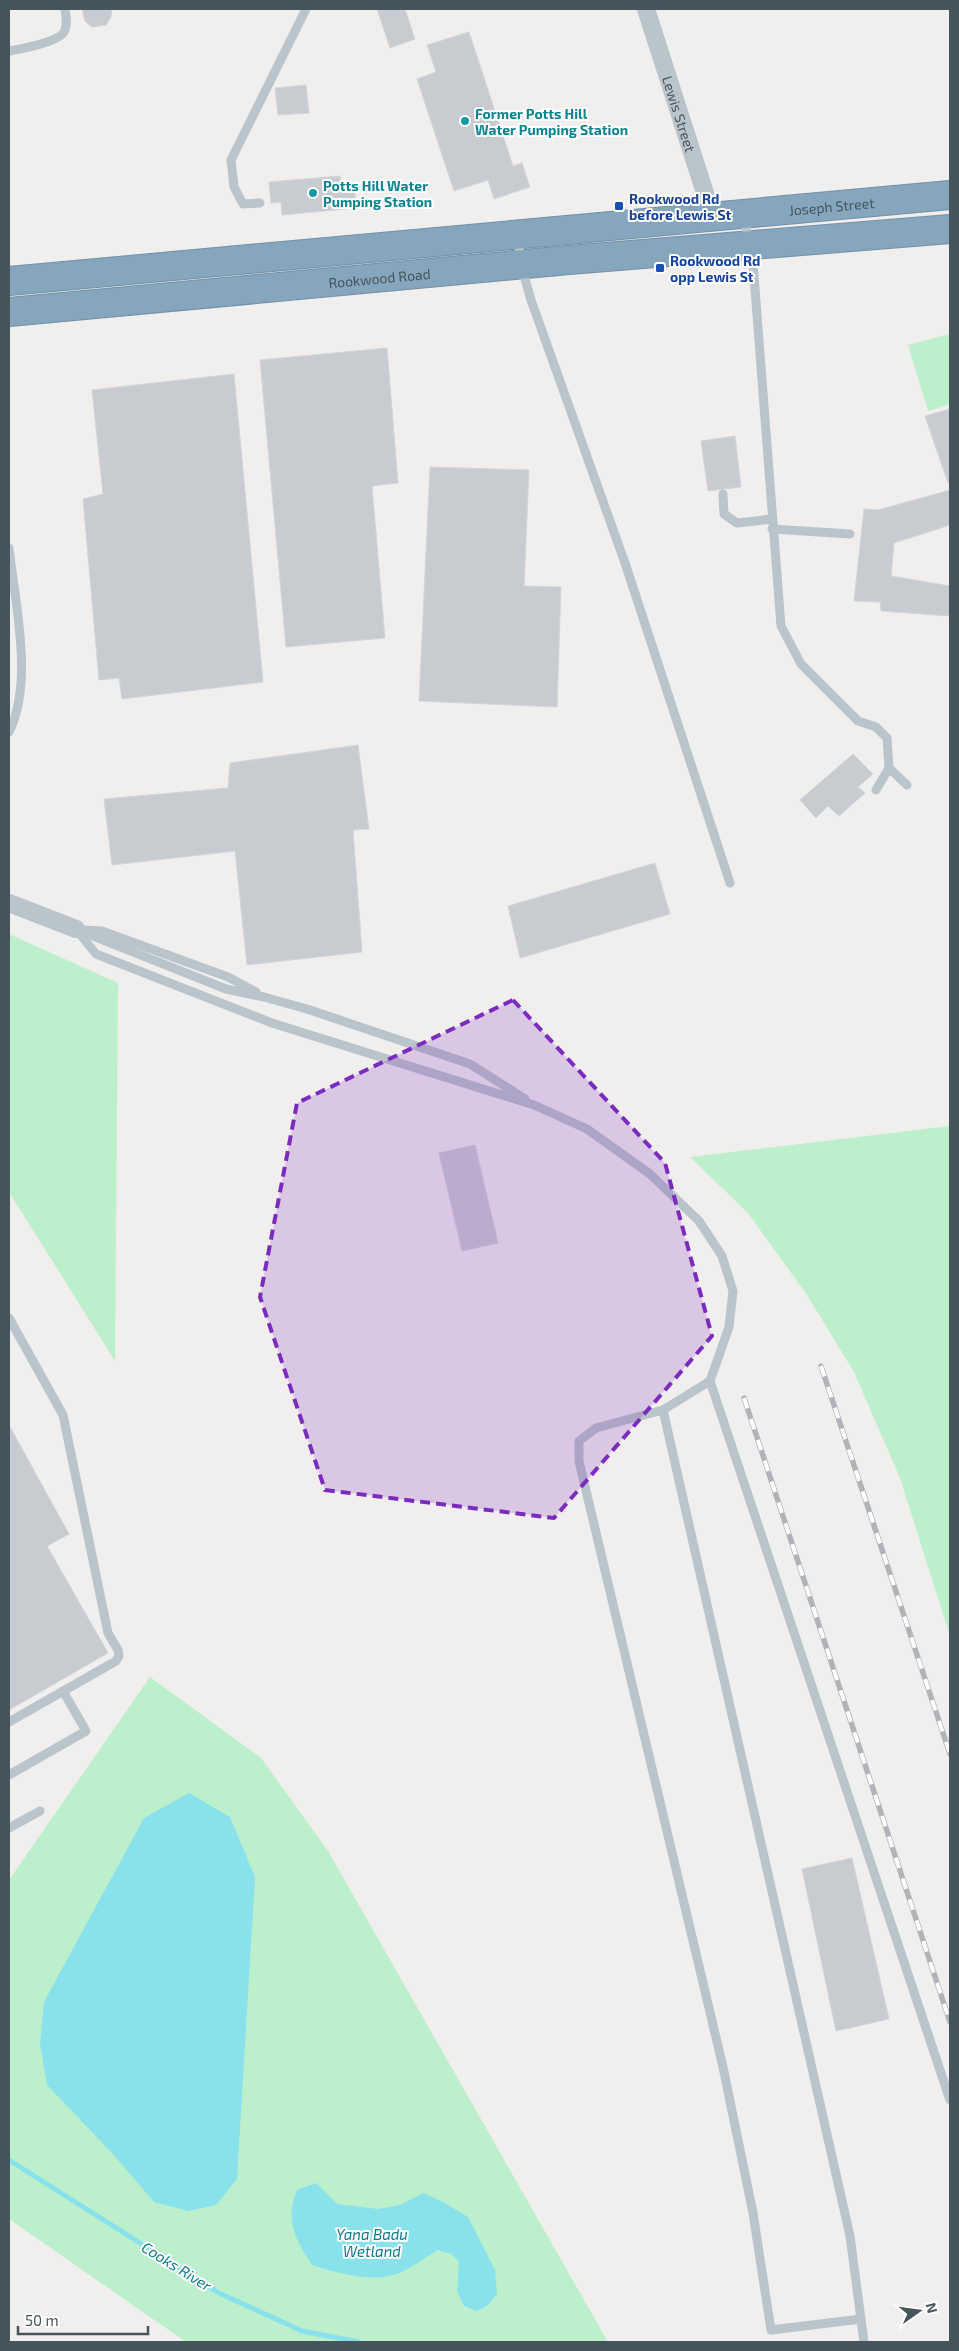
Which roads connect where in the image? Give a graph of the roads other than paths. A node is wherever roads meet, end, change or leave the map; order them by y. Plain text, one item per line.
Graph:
1 (65, 9) edge
2 (306, 9) edge
3 (646, 9) edge
4 (9, 51) edge
5 (950, 195) edge
6 (260, 203) dead end
7 (743, 215) junction
8 (713, 218) junction
9 (950, 229) edge
10 (518, 235) junction
11 (751, 247) junction
12 (521, 266) junction
13 (9, 281) edge
14 (9, 312) edge
15 (723, 494) dead end
16 (772, 524) junction
17 (850, 534) dead end
18 (9, 548) edge
19 (9, 732) edge
20 (888, 768) junction
21 (907, 785) dead end
22 (876, 790) dead end
23 (730, 883) dead end
24 (9, 903) edge
25 (76, 929) junction
26 (534, 1105) junction
27 (9, 1318) edge
28 (710, 1381) junction
29 (663, 1410) junction
30 (63, 1691) junction
31 (9, 1722) edge
32 (9, 1775) edge
33 (40, 1811) dead end
34 (9, 1828) edge
35 (950, 2100) edge
36 (861, 2319) junction
37 (864, 2342) edge

1 - 4 lane
2 - 6 lane
3 - 8 street, Lewis Street
5 - 7 highway, Joseph Street
7 - 8 highway, Joseph Street
7 - 11 lane
8 - 10 highway
9 - 11 highway
10 - 12 lane
10 - 13 highway
11 - 12 highway, Rookwood Road
11 - 16 lane
12 - 14 highway, Rookwood Road
12 - 23 lane
15 - 16 lane
16 - 17 lane
16 - 20 lane
18 - 19 lane
20 - 21 lane
20 - 22 lane
24 - 25 street
25 - 26 lane
25 - 26 lane
26 - 28 lane
27 - 30 lane
28 - 29 lane
28 - 35 lane
29 - 36 lane
29 - 36 lane
30 - 31 lane
30 - 32 lane
33 - 34 lane
36 - 37 lane

